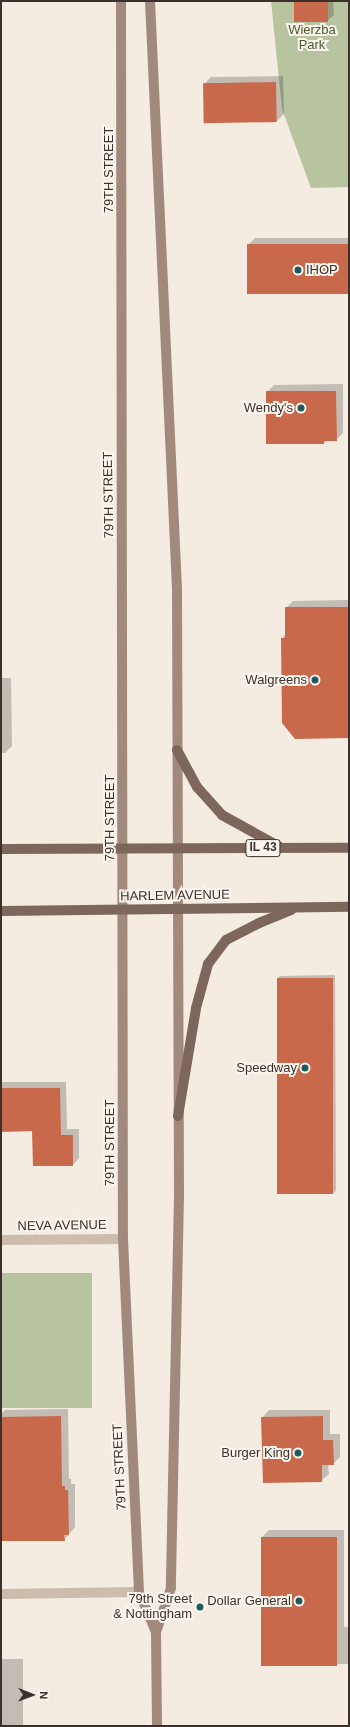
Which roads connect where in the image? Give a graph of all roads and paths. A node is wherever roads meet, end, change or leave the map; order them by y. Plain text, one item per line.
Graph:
1 (121, 1) edge
2 (150, 1) edge
3 (177, 750) junction
4 (123, 848) junction
5 (178, 848) junction
6 (282, 848) junction
7 (349, 848) edge
8 (1, 849) edge
9 (349, 906) edge
10 (300, 907) junction
11 (177, 909) junction
12 (122, 910) junction
13 (1, 911) edge
14 (178, 1116) junction
15 (123, 1239) junction
16 (1, 1240) edge
17 (139, 1592) junction
18 (1, 1594) edge
19 (156, 1632) junction
20 (156, 1726) edge

1 - 4 main road, 79TH STREET
2 - 3 main road, 79TH STREET
3 - 5 main road, 79TH STREET
3 - 6 main road
4 - 5 main road, IL 43
4 - 8 main road, IL 43
4 - 12 main road, 79TH STREET
5 - 6 main road, IL 43
5 - 11 main road, 79TH STREET
6 - 7 main road, IL 43
9 - 10 main road, HARLEM AVENUE
10 - 11 main road, HARLEM AVENUE
10 - 14 main road
11 - 12 main road, HARLEM AVENUE
11 - 14 main road, 79TH STREET
12 - 13 main road, HARLEM AVENUE
12 - 15 main road, 79TH STREET
14 - 19 main road, 79TH STREET
15 - 16 street, NEVA AVENUE
15 - 17 main road, 79TH STREET
17 - 18 street
17 - 19 main road, 79TH STREET
19 - 20 main road, 79TH STREET

